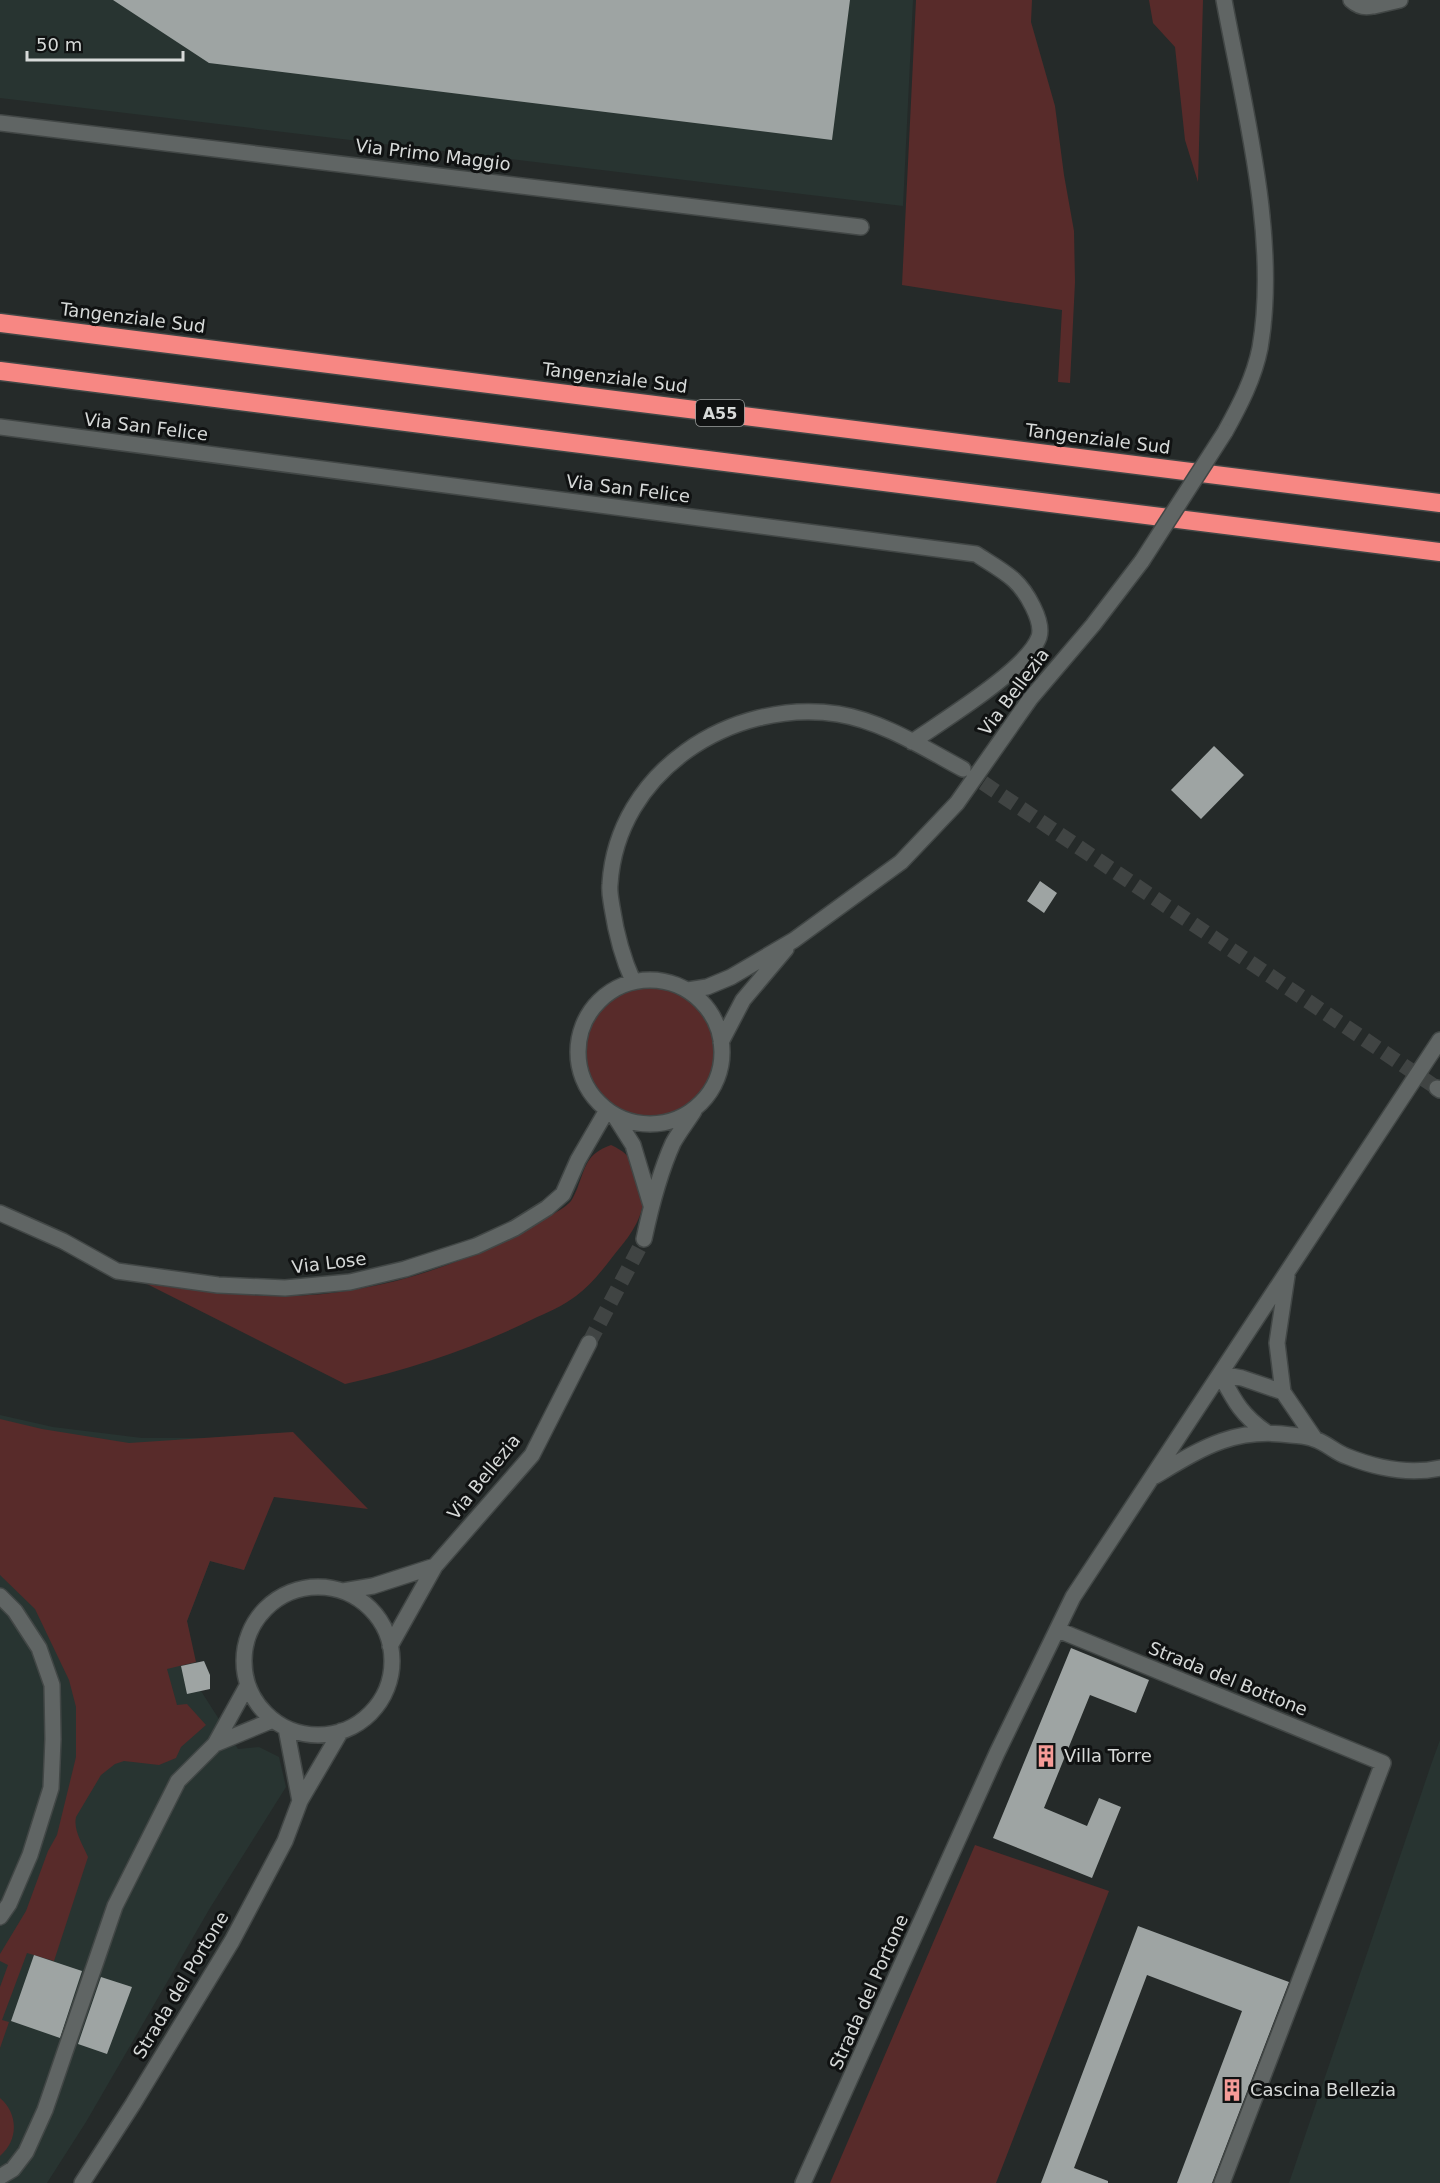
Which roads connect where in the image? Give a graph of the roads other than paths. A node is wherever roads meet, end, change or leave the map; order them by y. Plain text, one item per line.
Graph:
1 (1224, 0) edge
2 (1351, 0) edge
3 (1400, 0) edge
4 (1378, 3) edge
5 (0, 123) edge
6 (861, 227) dead end
7 (0, 323) edge
8 (0, 371) edge
9 (0, 428) edge
10 (1440, 503) edge
11 (1440, 552) edge
12 (912, 742) junction
13 (963, 769) tunnel mouth
14 (794, 940) junction
15 (633, 981) junction
16 (688, 990) junction
17 (1440, 1040) edge
18 (721, 1041) junction
19 (696, 1108) junction
20 (610, 1112) junction
21 (651, 1205) junction
22 (0, 1213) edge
23 (644, 1239) tunnel mouth
24 (1288, 1270) junction
25 (589, 1343) tunnel mouth
26 (1220, 1374) junction
27 (1283, 1392) junction
28 (1266, 1432) junction
29 (1315, 1439) junction
30 (1440, 1468) edge
31 (1152, 1478) junction
32 (435, 1566) junction
33 (343, 1591) junction
34 (0, 1596) edge
35 (1058, 1630) junction
36 (390, 1646) junction
37 (247, 1686) junction
38 (279, 1724) junction
39 (341, 1731) junction
40 (214, 1744) junction
41 (300, 1800) junction
42 (0, 1917) edge
43 (0, 2177) edge
44 (82, 2183) edge
45 (803, 2183) edge
46 (1222, 2183) edge

1 - 14 street, Via Bellezia, bridge
2 - 4 street
3 - 4 street
5 - 6 street, Via Primo Maggio
7 - 10 highway, Tangenziale Sud / A55
8 - 11 highway
9 - 12 street, Via San Felice
12 - 13 street
12 - 15 street
14 - 16 street, Via Bellezia
14 - 18 street, Via Bellezia
15 - 16 street, Via Bellezia
15 - 20 street, Via Bellezia
16 - 18 street, Via Bellezia
17 - 24 street, Strada del Portone
18 - 19 street, Via Bellezia
19 - 20 street, Via Bellezia
19 - 21 street, Via Bellezia
20 - 21 street, Via Bellezia
20 - 22 street, Via Lose
21 - 23 street, Via Bellezia
24 - 26 street, Strada del Portone
24 - 27 street
25 - 32 street, Via Bellezia
26 - 27 street
26 - 28 street
26 - 31 street, Strada del Portone
27 - 29 street
28 - 29 street
28 - 31 street
29 - 30 street
31 - 35 street, Strada del Portone
32 - 33 street
32 - 36 street, Via Bellezia
33 - 36 street
33 - 37 street
34 - 42 street
35 - 45 street, Strada del Portone
35 - 46 street, Strada del Bottone
36 - 39 street
37 - 38 street
37 - 40 street
38 - 39 street
38 - 40 street
38 - 41 street
39 - 41 street, Strada del Portone
40 - 43 street
41 - 44 street, Strada del Portone

